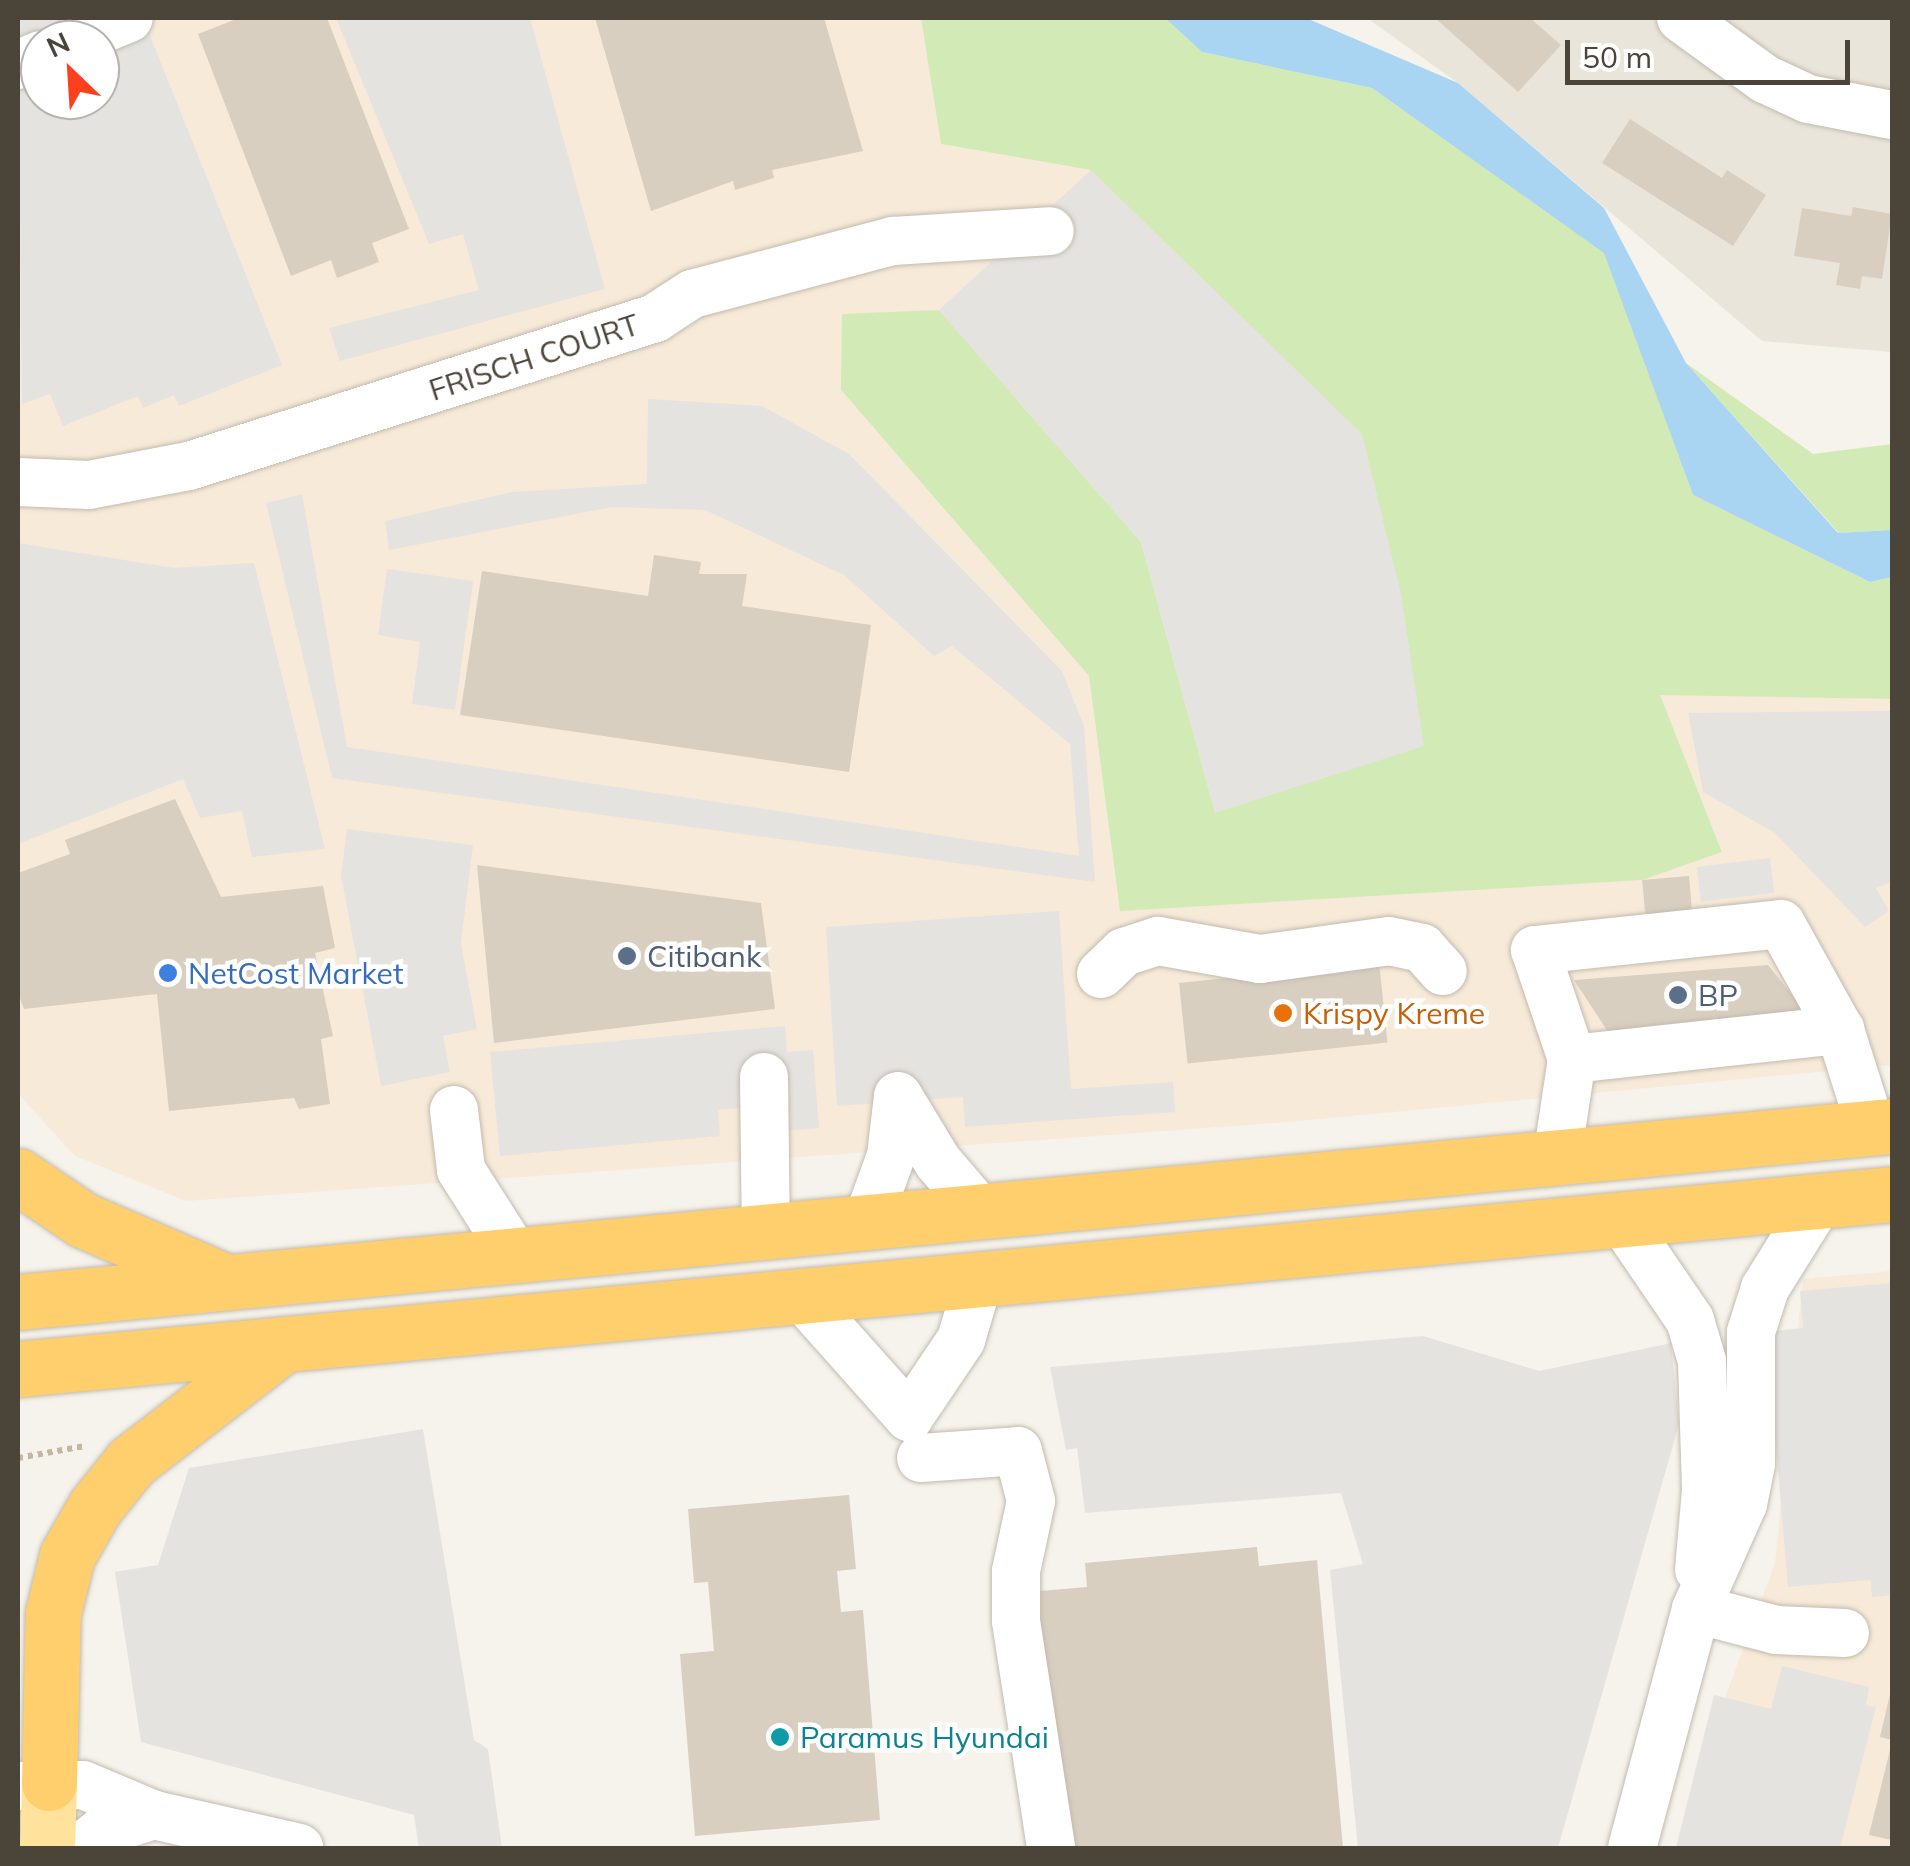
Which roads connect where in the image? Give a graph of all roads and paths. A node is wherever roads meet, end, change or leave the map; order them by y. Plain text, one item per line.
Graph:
1 (1681, 18) edge
2 (1892, 115) edge
3 (1050, 232) dead end
4 (18, 482) edge
5 (1443, 971) dead end
6 (1101, 974) dead end
7 (1840, 1030) junction
8 (1572, 1058) junction
9 (764, 1078) dead end
10 (454, 1110) dead end
11 (1882, 1127) edge
12 (1557, 1158) junction
13 (18, 1176) edge
14 (1892, 1194) edge
15 (1820, 1200) junction
16 (981, 1212) junction
17 (1621, 1218) junction
18 (867, 1222) junction
19 (766, 1232) junction
20 (513, 1252) junction
21 (979, 1279) junction
22 (228, 1283) junction
23 (802, 1297) junction
24 (18, 1302) edge
25 (284, 1344) junction
26 (18, 1369) edge
27 (87, 1446) dead end
28 (18, 1458) edge
29 (921, 1458) dead end
30 (1696, 1608) junction
31 (1844, 1633) dead end
32 (33, 1785) edge
33 (154, 1815) junction
34 (47, 1848) edge
35 (82, 1848) edge
36 (299, 1848) edge
37 (1051, 1848) edge
38 (1632, 1848) edge

1 - 2 street
3 - 4 street, FRISCH COURT
5 - 6 street
7 - 8 street
7 - 8 street
7 - 11 street
8 - 12 street
9 - 19 street
10 - 20 street
11 - 12 highway
12 - 16 highway
13 - 22 highway
14 - 15 highway
15 - 17 highway
15 - 30 street
16 - 18 highway
16 - 18 street
17 - 21 highway
17 - 30 street
18 - 19 highway
19 - 20 highway
20 - 22 highway
21 - 23 highway
21 - 23 street
22 - 24 highway
23 - 25 highway
25 - 26 highway
25 - 32 highway
27 - 28 path
29 - 37 street
30 - 31 street
30 - 38 street
32 - 33 street
32 - 34 main road
33 - 35 street
33 - 36 street

